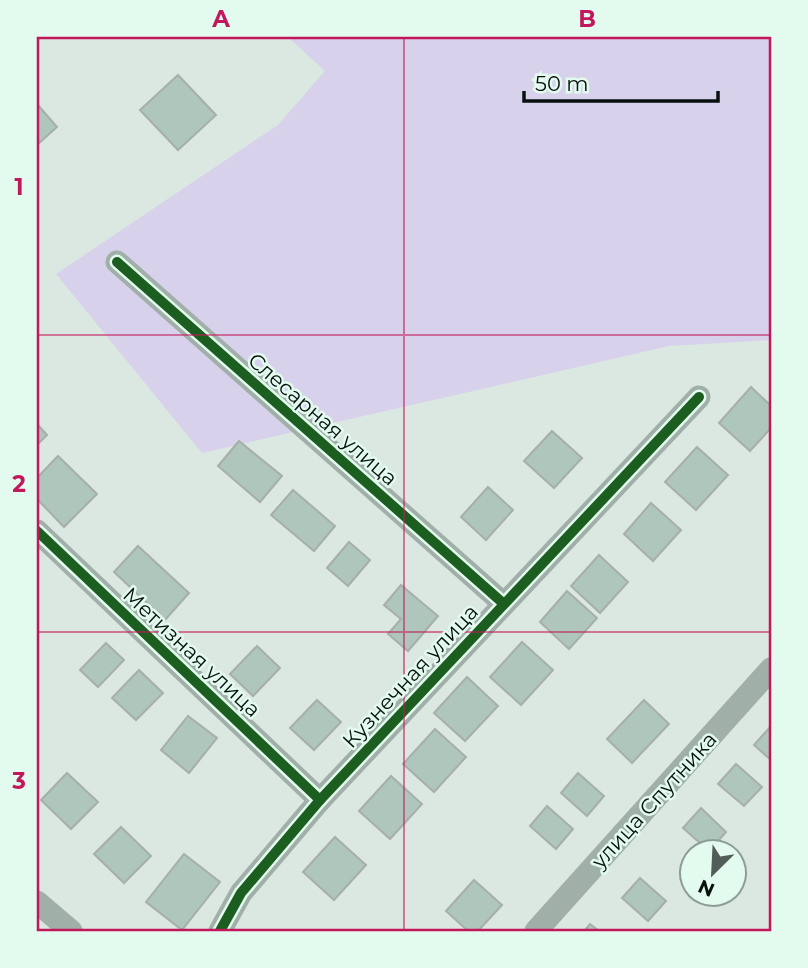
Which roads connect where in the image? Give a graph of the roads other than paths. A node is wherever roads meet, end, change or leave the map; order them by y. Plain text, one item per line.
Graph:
1 (117, 262) dead end
2 (699, 397) dead end
3 (37, 531) edge
4 (504, 604) junction
5 (771, 669) edge
6 (320, 800) junction
7 (37, 902) edge
8 (71, 931) edge
9 (220, 931) edge
10 (536, 931) edge

1 - 4 street, Слесарная улица
2 - 4 street, Кузнечная улица
3 - 6 street, Метизная улица
4 - 6 street, Кузнечная улица
5 - 10 street, улица Спутника
6 - 9 street, Кузнечная улица
7 - 8 street

